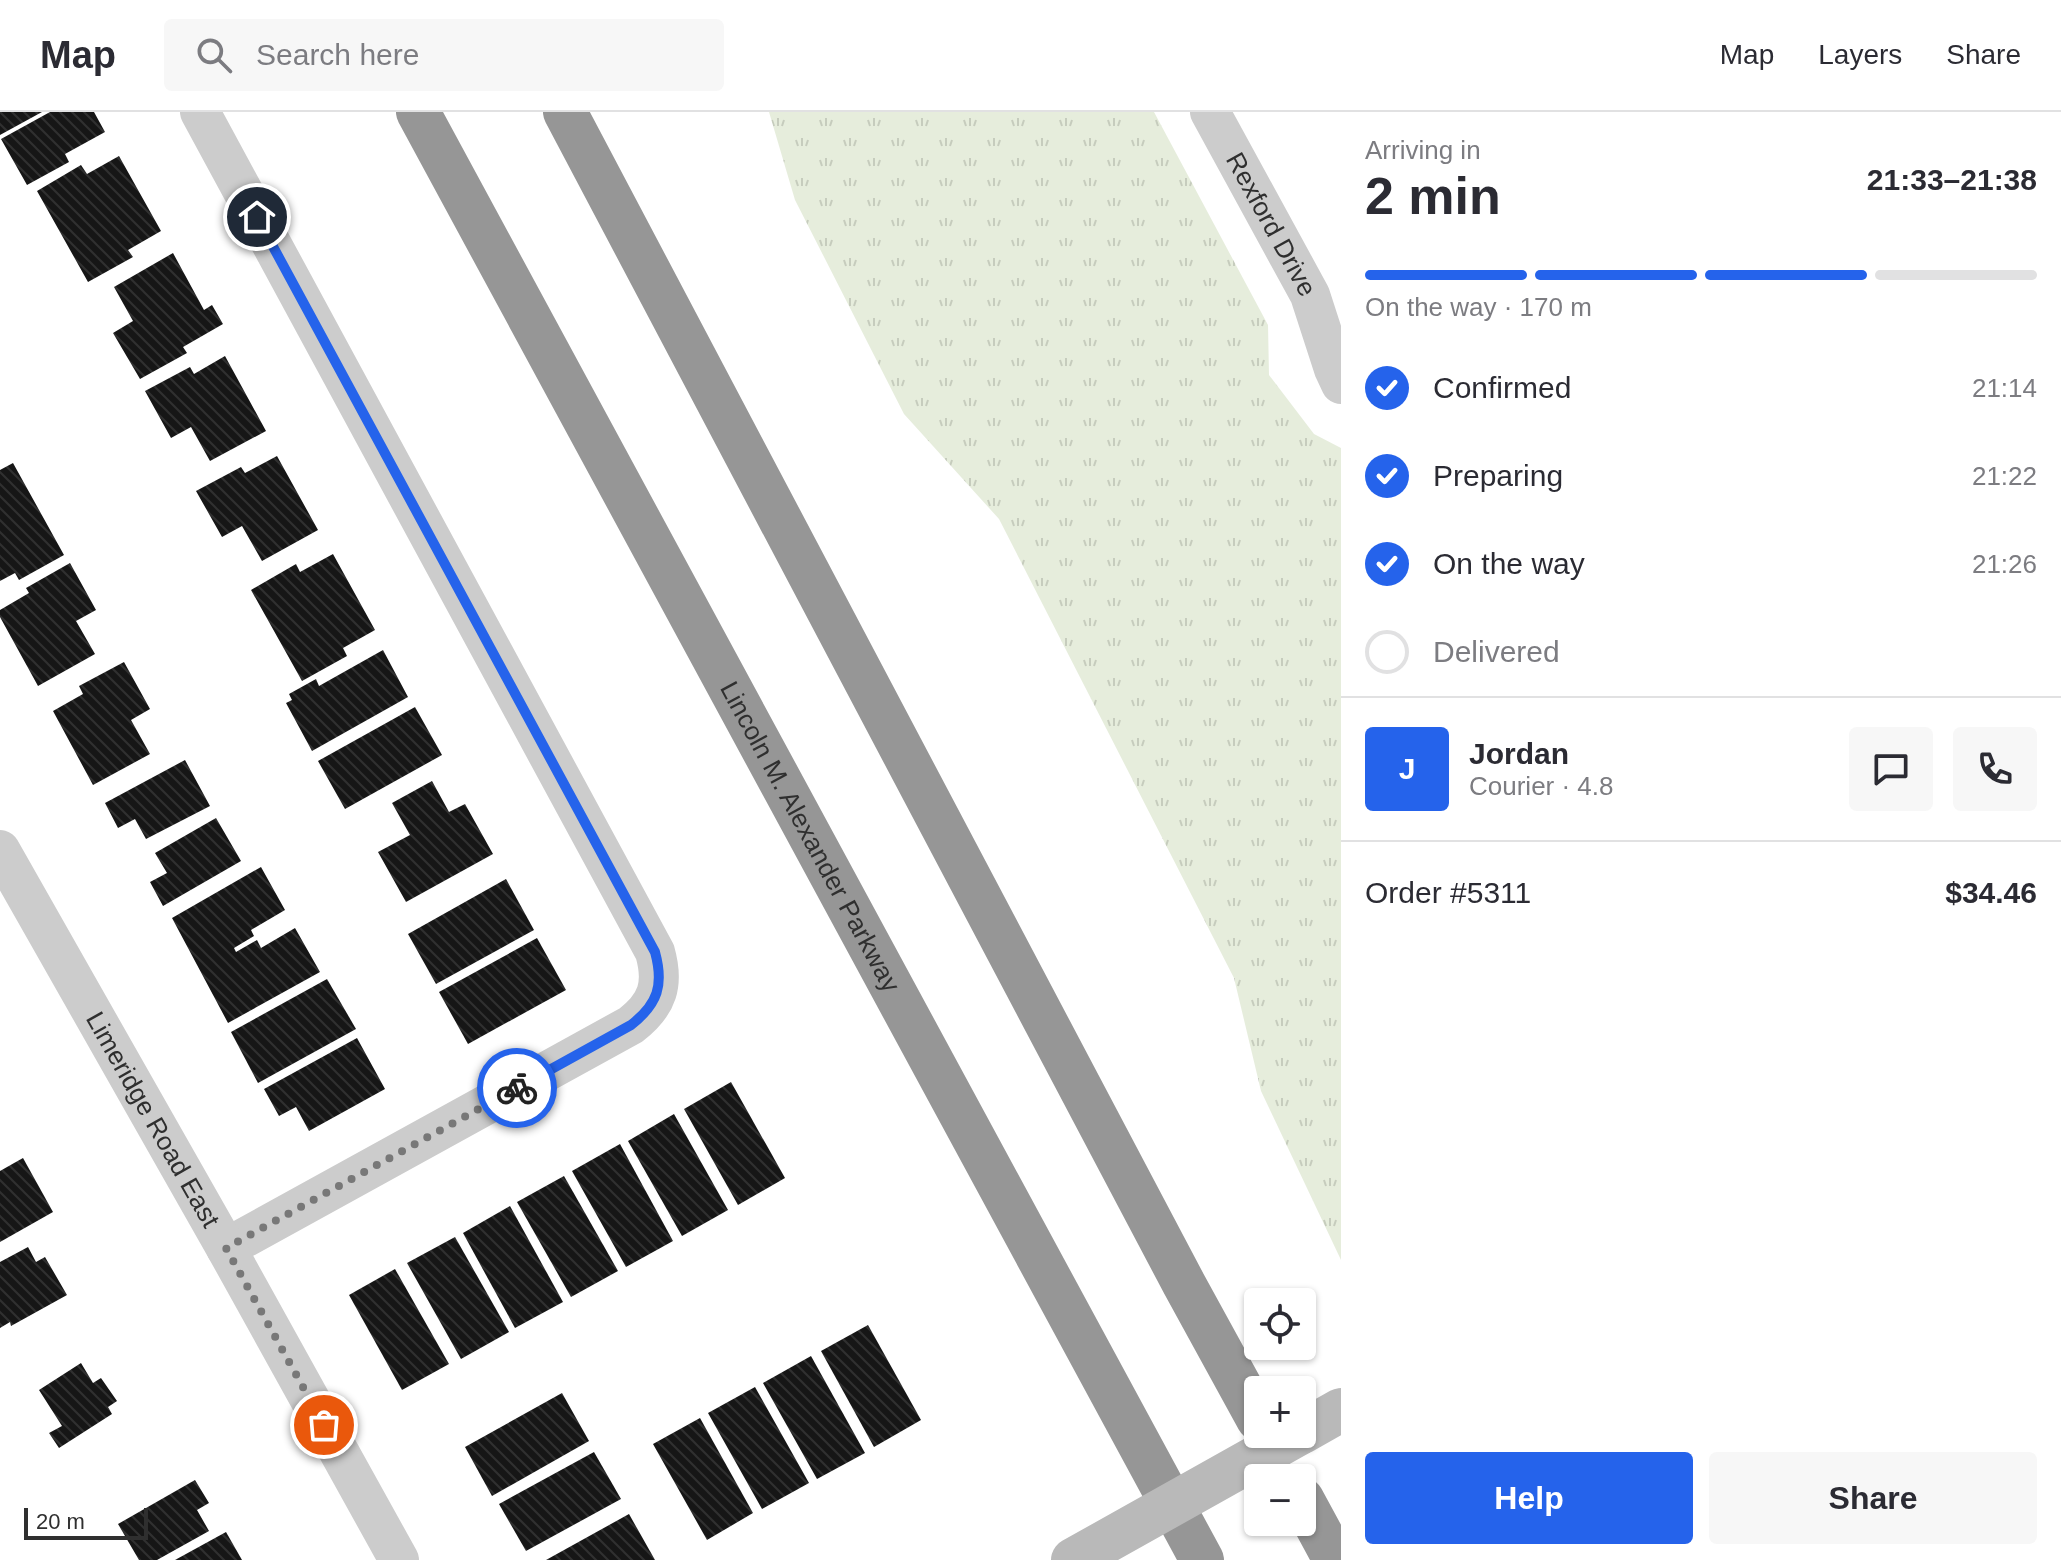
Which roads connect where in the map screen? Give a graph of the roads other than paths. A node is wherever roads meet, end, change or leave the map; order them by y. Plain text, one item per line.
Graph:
1 (200, 112) edge
2 (418, 112) edge
3 (565, 112) edge
4 (1210, 112) edge
5 (1341, 384) edge
6 (0, 850) edge
7 (226, 1248) junction
8 (1244, 1393) edge
9 (1341, 1410) edge
10 (1316, 1424) edge
11 (1273, 1448) edge
12 (1316, 1525) edge
13 (399, 1560) edge
14 (1073, 1560) edge
15 (1202, 1560) edge
16 (1335, 1560) edge

1 - 7 street
2 - 15 highway, Lincoln M. Alexander Parkway
3 - 8 highway
4 - 5 street, Rexford Drive
6 - 7 street, Limeridge Road East
7 - 13 street, Limeridge Road East
9 - 10 main road
11 - 14 main road, bridge
12 - 16 highway

